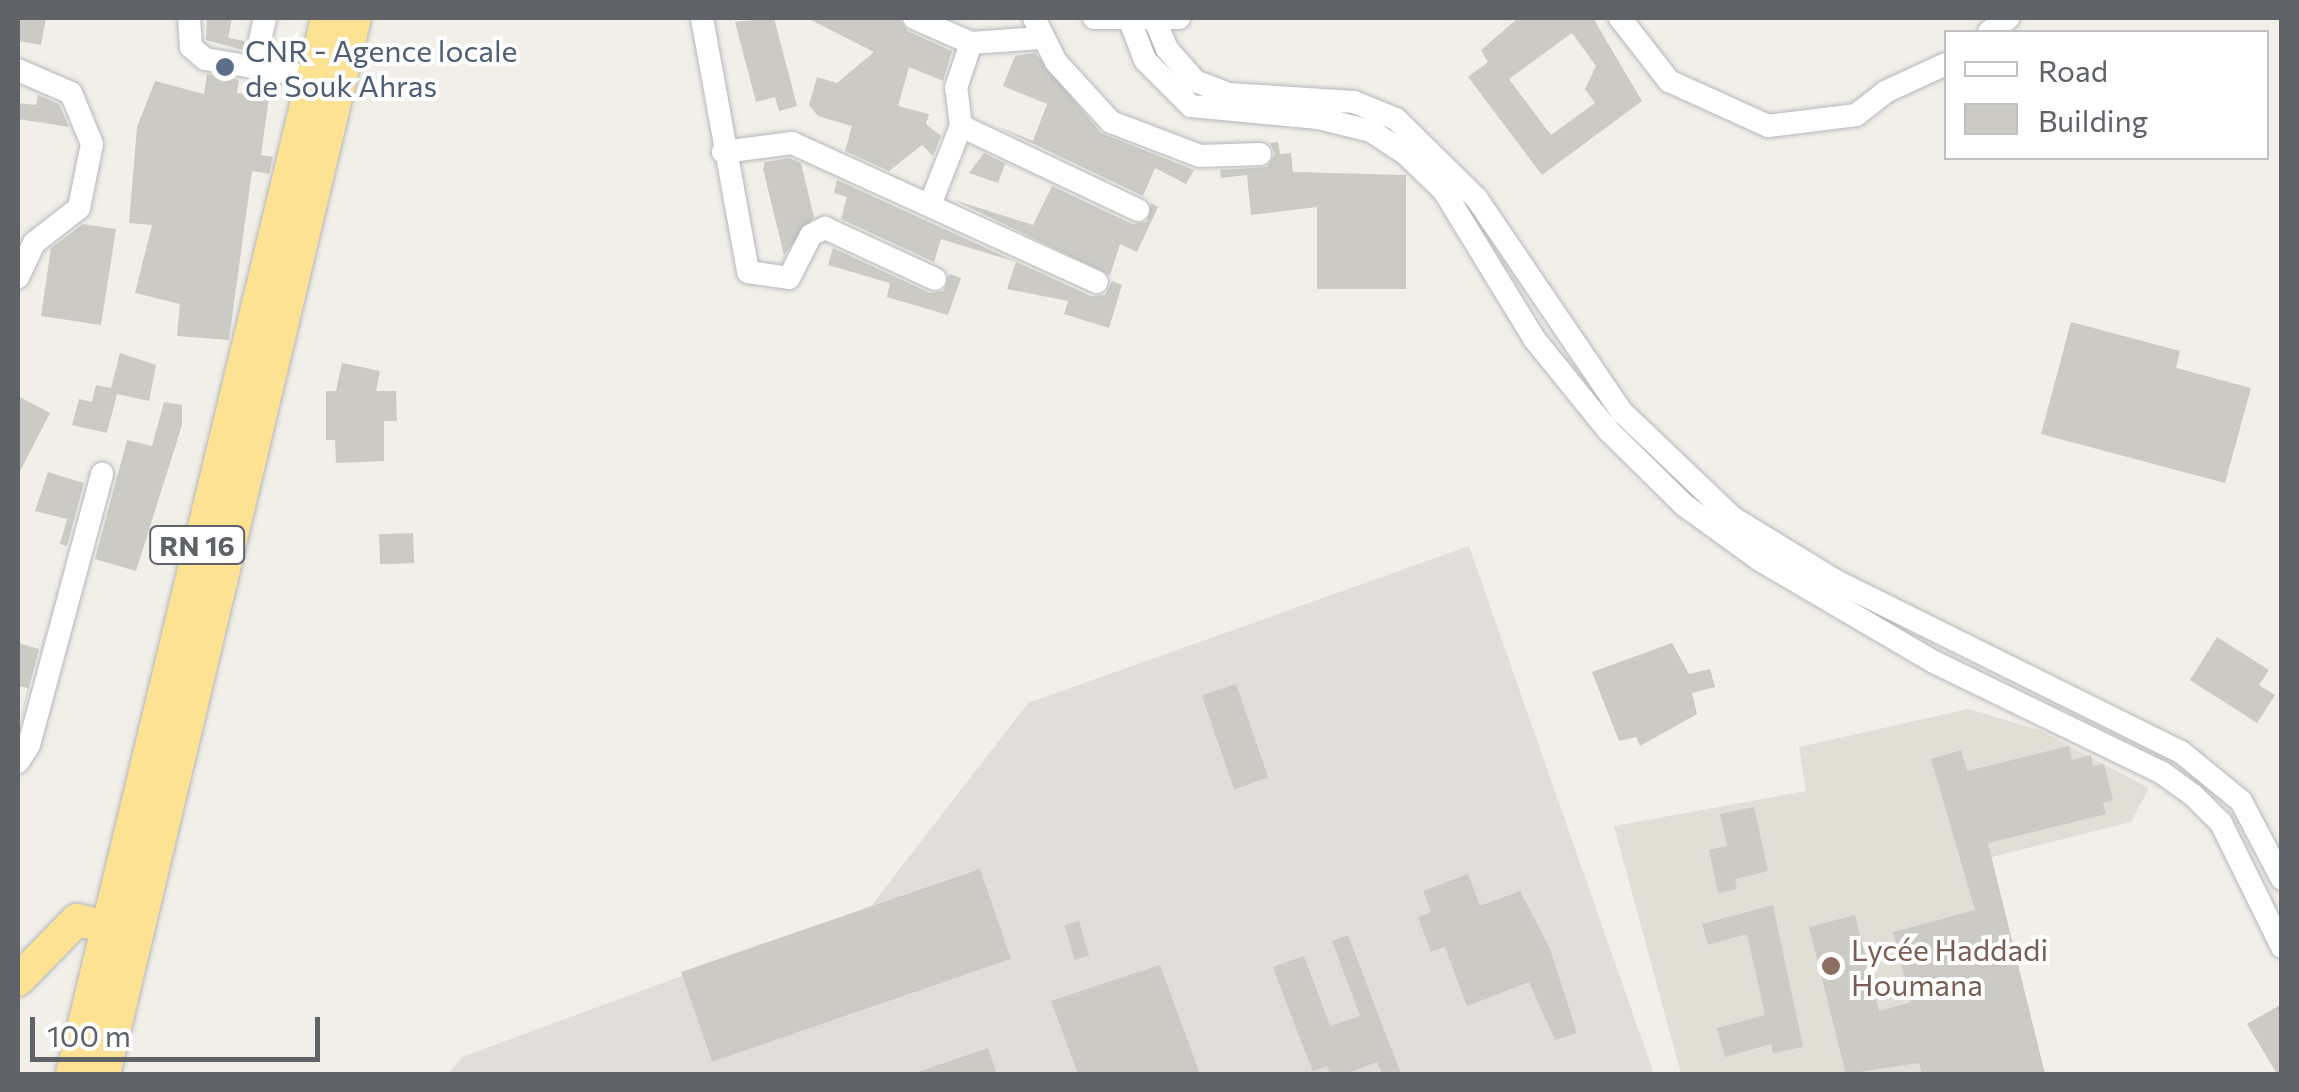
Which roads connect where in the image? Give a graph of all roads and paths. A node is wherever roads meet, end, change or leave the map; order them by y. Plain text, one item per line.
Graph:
1 (189, 18) edge
2 (265, 18) edge
3 (327, 18) edge
4 (354, 18) edge
5 (702, 18) edge
6 (914, 18) edge
7 (1094, 18) edge
8 (1129, 18) edge
9 (1154, 18) edge
10 (1179, 18) edge
11 (1620, 18) edge
12 (1037, 28) edge
13 (972, 42) junction
14 (1944, 65) edge
15 (254, 68) junction
16 (18, 70) edge
17 (313, 77) junction
18 (961, 126) junction
19 (723, 152) junction
20 (1260, 154) dead end
21 (930, 205) junction
22 (1138, 210) dead end
23 (18, 277) edge
24 (936, 278) dead end
25 (1097, 282) dead end
26 (102, 474) dead end
27 (18, 762) edge
28 (2282, 878) edge
29 (2274, 916) edge
30 (108, 927) junction
31 (2282, 947) edge
32 (18, 980) edge
33 (72, 1074) edge
34 (104, 1074) edge

1 - 15 street
2 - 15 street
3 - 17 highway, RN 16
4 - 34 highway, RN 16
5 - 19 street
6 - 13 street
7 - 8 street
8 - 9 street
8 - 29 street
9 - 10 street
9 - 28 street
11 - 14 street
12 - 13 street
12 - 20 street
13 - 18 street
15 - 17 street
16 - 23 street
17 - 30 highway, RN 16
18 - 21 street
18 - 22 street
19 - 21 street
19 - 24 street
21 - 25 street
26 - 27 street
29 - 31 street
30 - 32 highway
30 - 33 highway, RN 16

